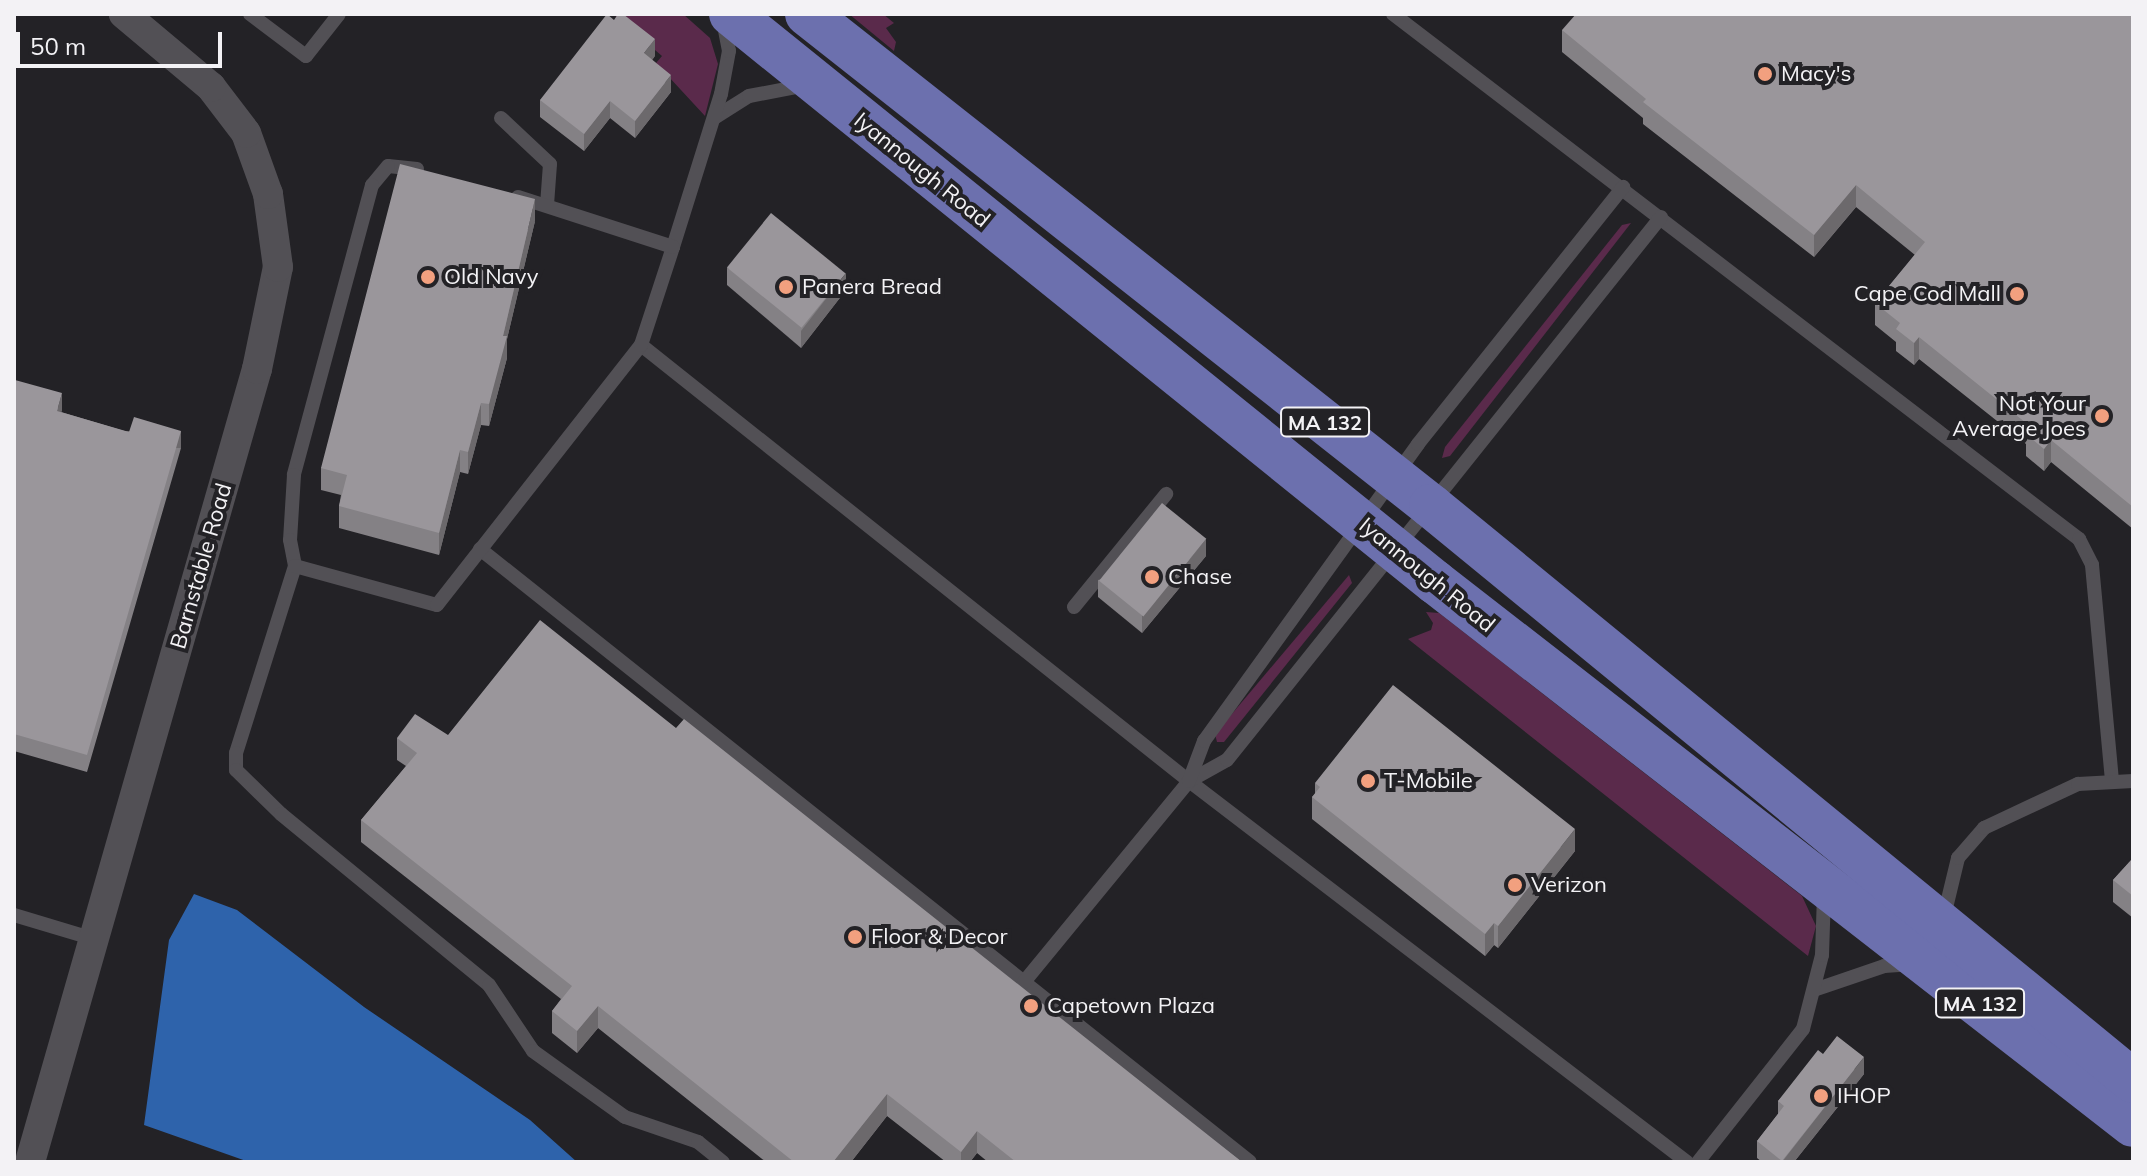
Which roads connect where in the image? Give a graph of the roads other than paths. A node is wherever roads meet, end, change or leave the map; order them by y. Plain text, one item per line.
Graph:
1 (124, 14) edge
2 (250, 14) edge
3 (339, 14) edge
4 (722, 14) edge
5 (731, 14) edge
6 (807, 14) edge
7 (1393, 14) edge
8 (820, 87) junction
9 (501, 118) dead end
10 (714, 118) junction
11 (430, 173) edge
12 (1623, 187) junction
13 (503, 193) edge
14 (547, 205) junction
15 (1661, 217) junction
16 (673, 247) junction
17 (641, 345) junction
18 (1396, 478) junction
19 (1166, 494) dead end
20 (1431, 506) junction
21 (1362, 524) junction
22 (480, 549) junction
23 (1395, 551) junction
24 (295, 566) junction
25 (1074, 607) dead end
26 (2112, 779) junction
27 (1189, 781) junction
28 (2133, 781) edge
29 (1824, 885) junction
30 (14, 915) edge
31 (1943, 923) junction
32 (94, 939) junction
33 (1925, 963) junction
34 (1024, 982) junction
35 (1814, 990) junction
36 (2133, 1081) edge
37 (2133, 1125) edge
38 (30, 1162) edge
39 (723, 1162) edge
40 (1250, 1162) edge
41 (1687, 1162) edge
42 (1698, 1162) edge

1 - 32 street, Barnstable Road
2 - 3 lane
4 - 10 lane
5 - 8 main road, Iyannough Road / MA 132
6 - 18 main road, MA 132
7 - 12 lane
8 - 10 lane
8 - 21 main road, Iyannough Road / MA 132
9 - 14 lane
10 - 16 lane
11 - 24 lane
12 - 15 lane
12 - 18 lane
13 - 14 lane
14 - 16 lane
15 - 20 lane
15 - 26 lane
16 - 17 lane
17 - 22 lane
17 - 27 lane
18 - 20 main road, MA 132
18 - 21 lane
19 - 25 lane
20 - 23 lane
20 - 31 main road, MA 132
21 - 23 main road, Iyannough Road / MA 132
21 - 27 lane
22 - 24 lane
22 - 34 lane
23 - 27 lane
23 - 29 main road, Iyannough Road / MA 132
24 - 39 lane
26 - 28 lane
26 - 31 lane
27 - 34 lane
27 - 41 lane
29 - 33 main road, Iyannough Road / MA 132
29 - 35 lane
30 - 32 lane
31 - 36 main road, MA 132
32 - 38 street, Barnstable Road
33 - 35 lane
33 - 37 main road, Iyannough Road / MA 132
34 - 40 lane
35 - 42 lane

